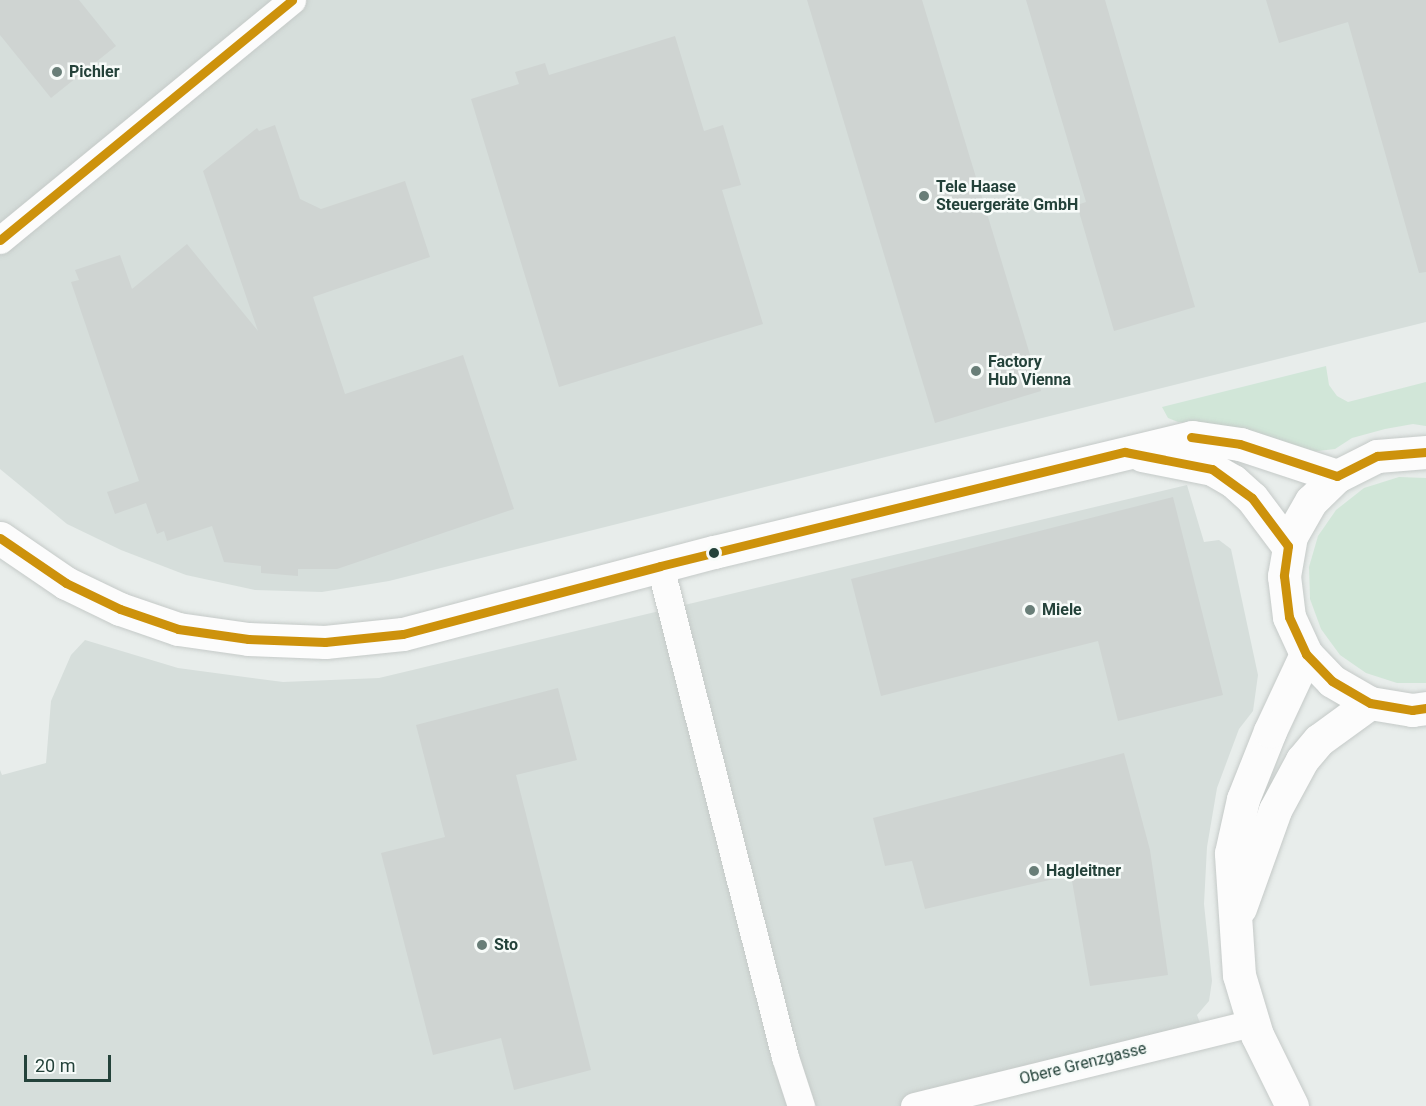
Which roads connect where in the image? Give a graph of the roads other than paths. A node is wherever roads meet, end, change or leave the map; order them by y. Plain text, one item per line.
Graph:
1 (292, 0) edge
2 (0, 240) edge
3 (1125, 452) junction
4 (1426, 452) edge
5 (1337, 476) junction
6 (0, 538) edge
7 (1288, 546) junction
8 (660, 566) junction
9 (1306, 654) junction
10 (1370, 703) junction
11 (1426, 708) edge
12 (1237, 915) junction
13 (1252, 1023) junction
14 (801, 1106) edge
15 (914, 1106) edge
16 (1292, 1106) edge

1 - 2 street
3 - 5 main road
3 - 7 main road
3 - 8 main road
4 - 5 main road
5 - 7 main road
6 - 8 main road
7 - 9 main road
8 - 14 street
9 - 10 main road
9 - 12 main road
10 - 11 main road
10 - 12 main road
12 - 13 main road
13 - 15 street, Obere Grenzgasse
13 - 16 main road

